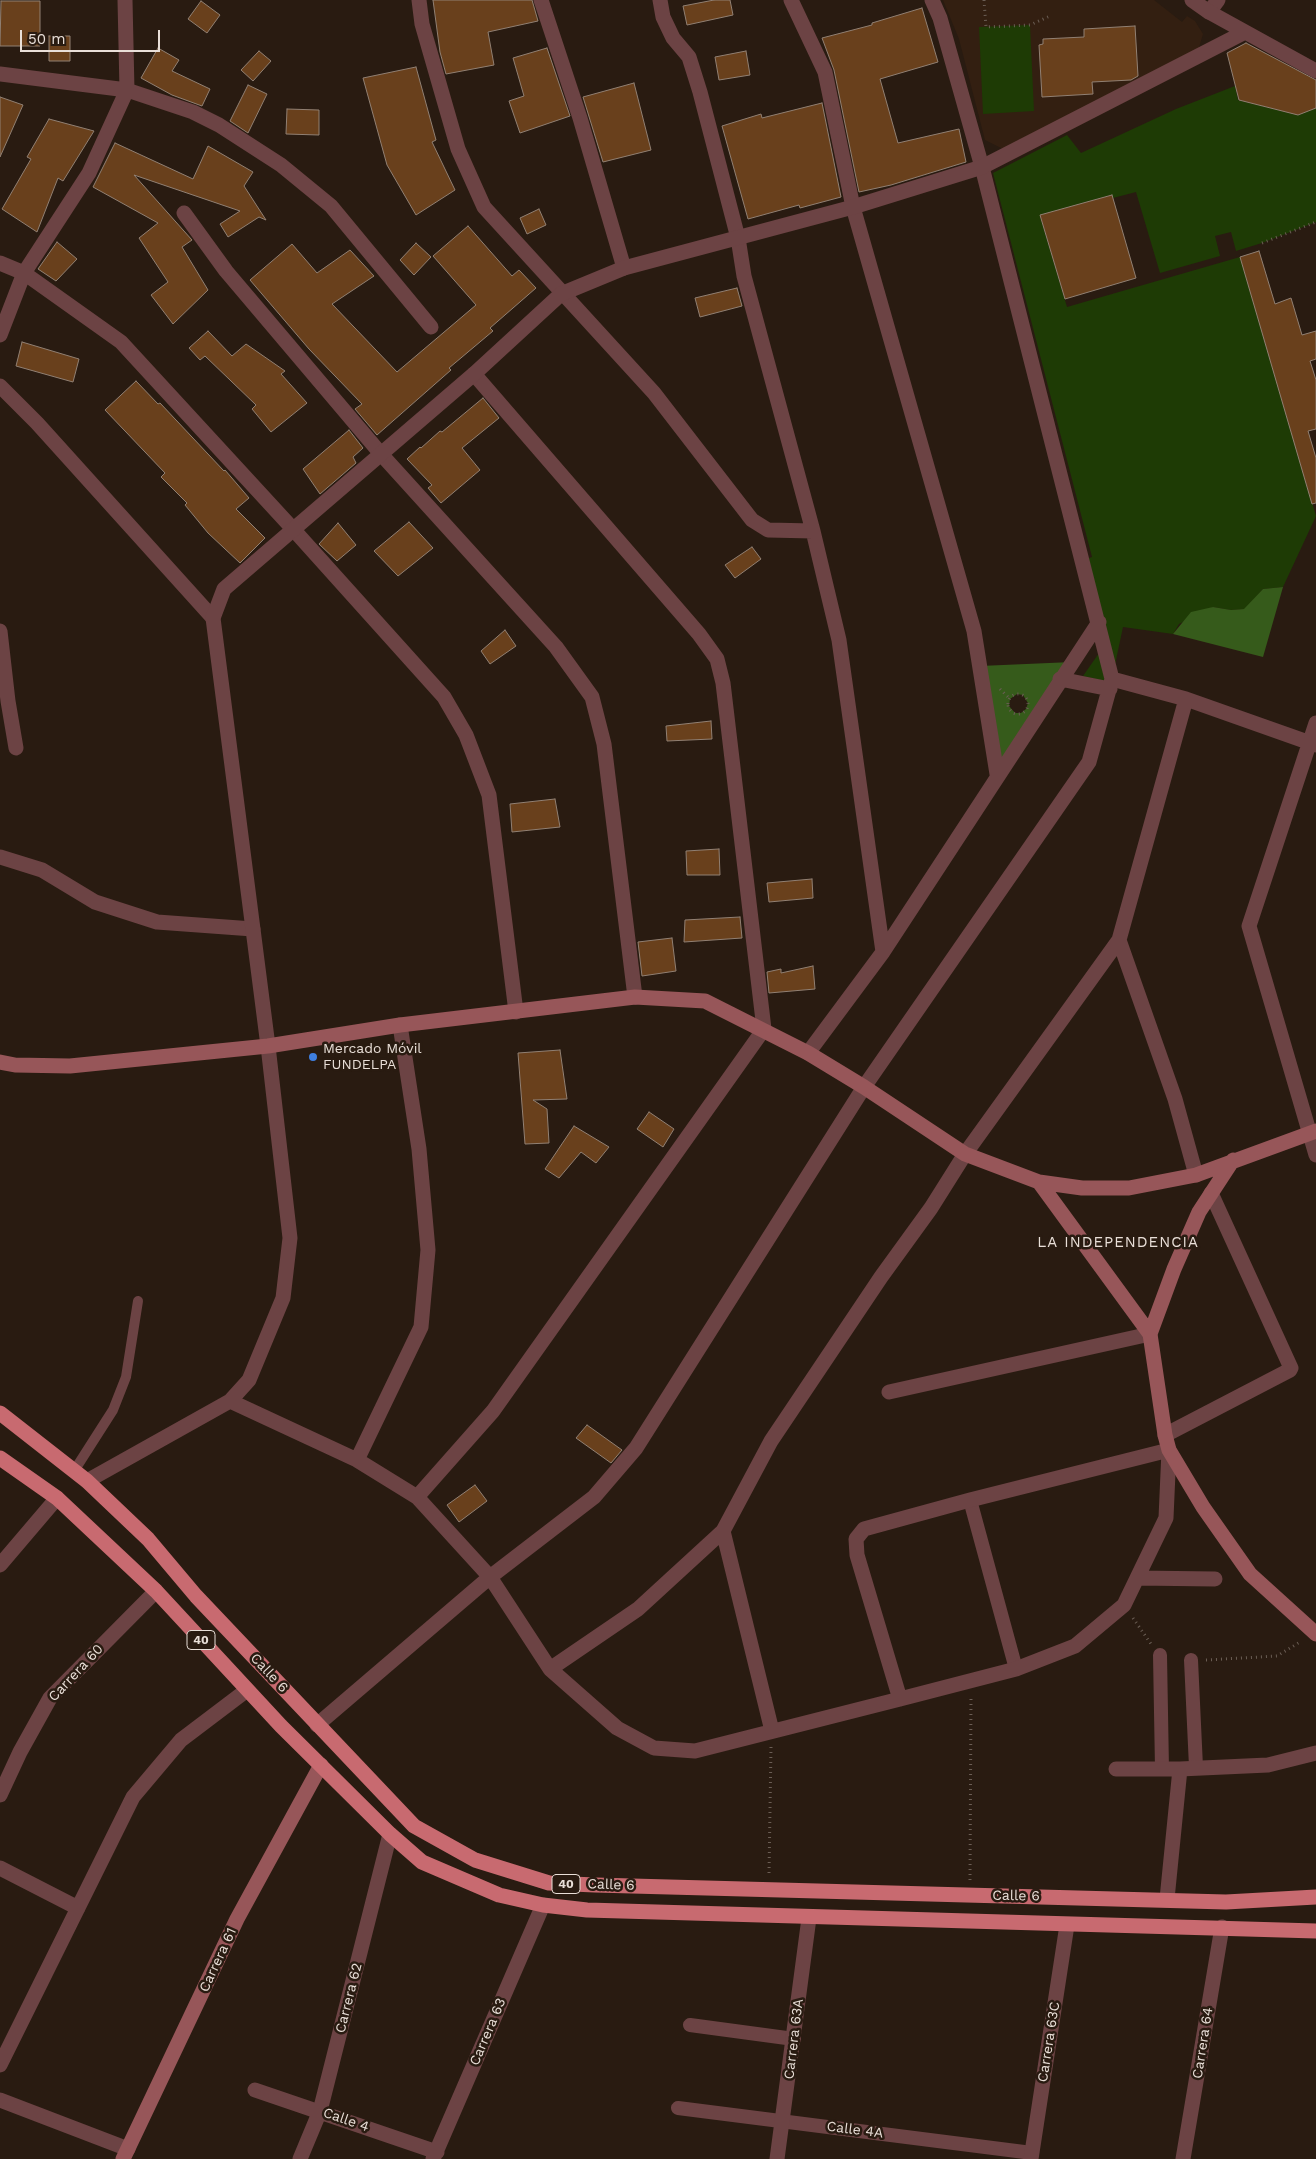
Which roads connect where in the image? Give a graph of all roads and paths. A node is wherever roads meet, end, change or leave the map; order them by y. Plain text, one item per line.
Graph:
1 (124, 0) edge
2 (419, 0) edge
3 (541, 0) edge
4 (660, 0) edge
5 (791, 0) edge
6 (932, 0) edge
7 (984, 0) edge
8 (1192, 0) edge
9 (1214, 6) edge
10 (1050, 16) dead end
11 (1245, 32) junction
12 (1316, 71) edge
13 (0, 74) edge
14 (127, 90) junction
15 (982, 167) junction
16 (853, 207) junction
17 (184, 212) dead end
18 (1316, 222) edge
19 (738, 238) junction
20 (1262, 243) dead end
21 (0, 263) edge
22 (624, 268) junction
23 (24, 273) junction
24 (561, 294) junction
25 (431, 327) dead end
26 (0, 335) edge
27 (474, 374) junction
28 (0, 386) edge
29 (381, 454) junction
30 (293, 529) junction
31 (813, 531) junction
32 (213, 618) junction
33 (1099, 622) junction
34 (0, 631) edge
35 (1060, 679) junction
36 (1111, 684) junction
37 (1186, 700) junction
38 (4, 702) edge
39 (1028, 706) joint
40 (1316, 723) edge
41 (1313, 744) edge
42 (16, 748) dead end
43 (997, 774) junction
44 (0, 857) edge
45 (253, 929) junction
46 (1119, 940) junction
47 (883, 952) junction
48 (635, 998) junction
49 (516, 1012) junction
50 (400, 1025) junction
51 (764, 1029) junction
52 (268, 1046) junction
53 (808, 1053) junction
54 (0, 1062) edge
55 (864, 1087) junction
56 (1312, 1133) edge
57 (965, 1154) junction
58 (1316, 1155) edge
59 (1233, 1160) junction
60 (1196, 1175) junction
61 (1039, 1182) junction
62 (1212, 1193) junction
63 (138, 1301) dead end
64 (1150, 1334) junction
65 (889, 1392) dead end
66 (230, 1401) junction
67 (0, 1413) edge
68 (1165, 1435) junction
69 (1169, 1450) junction
70 (0, 1458) edge
71 (357, 1460) junction
72 (74, 1471) junction
73 (87, 1481) junction
74 (417, 1497) junction
75 (57, 1498) junction
76 (970, 1500) junction
77 (723, 1530) junction
78 (0, 1565) edge
79 (490, 1577) junction
80 (1137, 1578) junction
81 (1215, 1579) dead end
82 (156, 1591) junction
83 (1124, 1605) junction
84 (1315, 1631) edge
85 (1160, 1655) joint
86 (1191, 1660) joint
87 (550, 1669) junction
88 (1016, 1669) junction
89 (971, 1681) junction
90 (247, 1690) junction
91 (900, 1699) junction
92 (317, 1725) junction
93 (772, 1732) junction
94 (1316, 1753) edge
95 (321, 1765) junction
96 (1196, 1767) junction
97 (1116, 1769) dead end
98 (1162, 1769) junction
99 (1180, 1769) junction
100 (0, 1795) edge
101 (390, 1834) junction
102 (0, 1868) edge
103 (769, 1889) junction
104 (970, 1894) junction
105 (1316, 1897) edge
106 (1167, 1899) junction
107 (543, 1905) junction
108 (78, 1908) junction
109 (809, 1918) junction
110 (1067, 1925) junction
111 (1222, 1927) junction
112 (1316, 1931) edge
113 (690, 2026) dead end
114 (794, 2038) junction
115 (0, 2065) edge
116 (255, 2090) dead end
117 (0, 2100) edge
118 (678, 2108) dead end
119 (320, 2111) junction
120 (783, 2121) junction
121 (126, 2154) edge
122 (435, 2155) edge
123 (1032, 2156) edge
124 (300, 2159) edge
125 (777, 2159) edge
126 (1183, 2159) edge

1 - 14 street
2 - 24 street
3 - 22 street
4 - 19 street
5 - 16 street
6 - 15 street
7 - 10 path
8 - 9 street
9 - 11 street
11 - 12 street
11 - 15 street
13 - 14 street
14 - 23 street
14 - 25 street
15 - 16 street
15 - 33 street
16 - 19 street
16 - 43 street
17 - 29 street
18 - 20 path
19 - 22 street
19 - 31 street
21 - 23 street
22 - 24 street
23 - 26 street
23 - 30 street
24 - 27 street
24 - 31 street
27 - 29 street
27 - 51 street
28 - 32 street
29 - 30 street
29 - 48 street
30 - 32 street
30 - 49 street
31 - 47 street
32 - 45 street
33 - 35 street
33 - 36 street
34 - 38 street
35 - 36 street
35 - 43 street
36 - 37 street
36 - 55 street
37 - 41 street
37 - 46 street
38 - 42 street
39 - 39 path
40 - 41 street
41 - 56 street
43 - 47 street
44 - 45 street
45 - 52 street
46 - 57 street
46 - 60 street
47 - 53 street
48 - 49 main road
48 - 51 main road
49 - 50 main road
50 - 52 main road
50 - 71 street
51 - 53 main road
51 - 74 street
52 - 54 main road
52 - 66 street
53 - 55 main road
55 - 57 main road
55 - 79 street
56 - 58 street
56 - 59 main road
57 - 61 main road
57 - 77 street
59 - 60 main road
59 - 62 main road
60 - 61 main road
61 - 64 main road
62 - 64 main road
62 - 68 street
63 - 72 lane
64 - 65 street
64 - 68 main road
66 - 71 street
66 - 73 street
67 - 72 highway, Calle 6 / 40
68 - 69 main road
69 - 76 street
69 - 80 street
69 - 84 main road
70 - 75 highway, Calle 6 / 40
71 - 74 street
72 - 73 highway, Calle 6 / 40
73 - 92 highway, Calle 6 / 40
74 - 79 street
75 - 78 street
75 - 82 highway, Calle 6 / 40
76 - 88 street
76 - 91 street
77 - 87 street
77 - 93 street
79 - 87 street
79 - 92 street
80 - 81 street
80 - 83 street
82 - 90 highway, Calle 6 / 40
82 - 100 street, Carrera 60
83 - 85 path
83 - 88 street
84 - 86 path
85 - 98 street
86 - 96 street
87 - 93 street
88 - 89 street
89 - 91 street
89 - 104 path
90 - 95 highway, Calle 6 / 40
90 - 108 street
91 - 93 street
92 - 103 highway, Calle 6 / 40
93 - 103 path
94 - 96 street
95 - 101 highway, Calle 6 / 40
95 - 121 main road, Carrera 61
96 - 99 street
97 - 98 street
98 - 99 street
99 - 106 street
101 - 107 highway, Calle 6 / 40
101 - 119 street, Carrera 62
102 - 108 street
103 - 104 highway, Calle 6 / 40
104 - 106 highway, Calle 6 / 40
105 - 106 highway, Calle 6 / 40
107 - 109 highway, Calle 6 / 40
107 - 122 street, Carrera 63
108 - 115 street
109 - 110 highway, Calle 6 / 40
109 - 114 street, Carrera 63A
110 - 111 highway, Calle 6 / 40
110 - 123 street, Carrera 63C
111 - 112 highway, Calle 6 / 40
111 - 126 street, Carrera 64
113 - 114 street
114 - 120 street, Carrera 63A
116 - 119 street, Calle 4
117 - 121 street
118 - 120 street, Calle 4A
119 - 122 street, Calle 4
119 - 124 street, Carrera 62
120 - 123 street, Calle 4A
120 - 125 street, Carrera 63A

